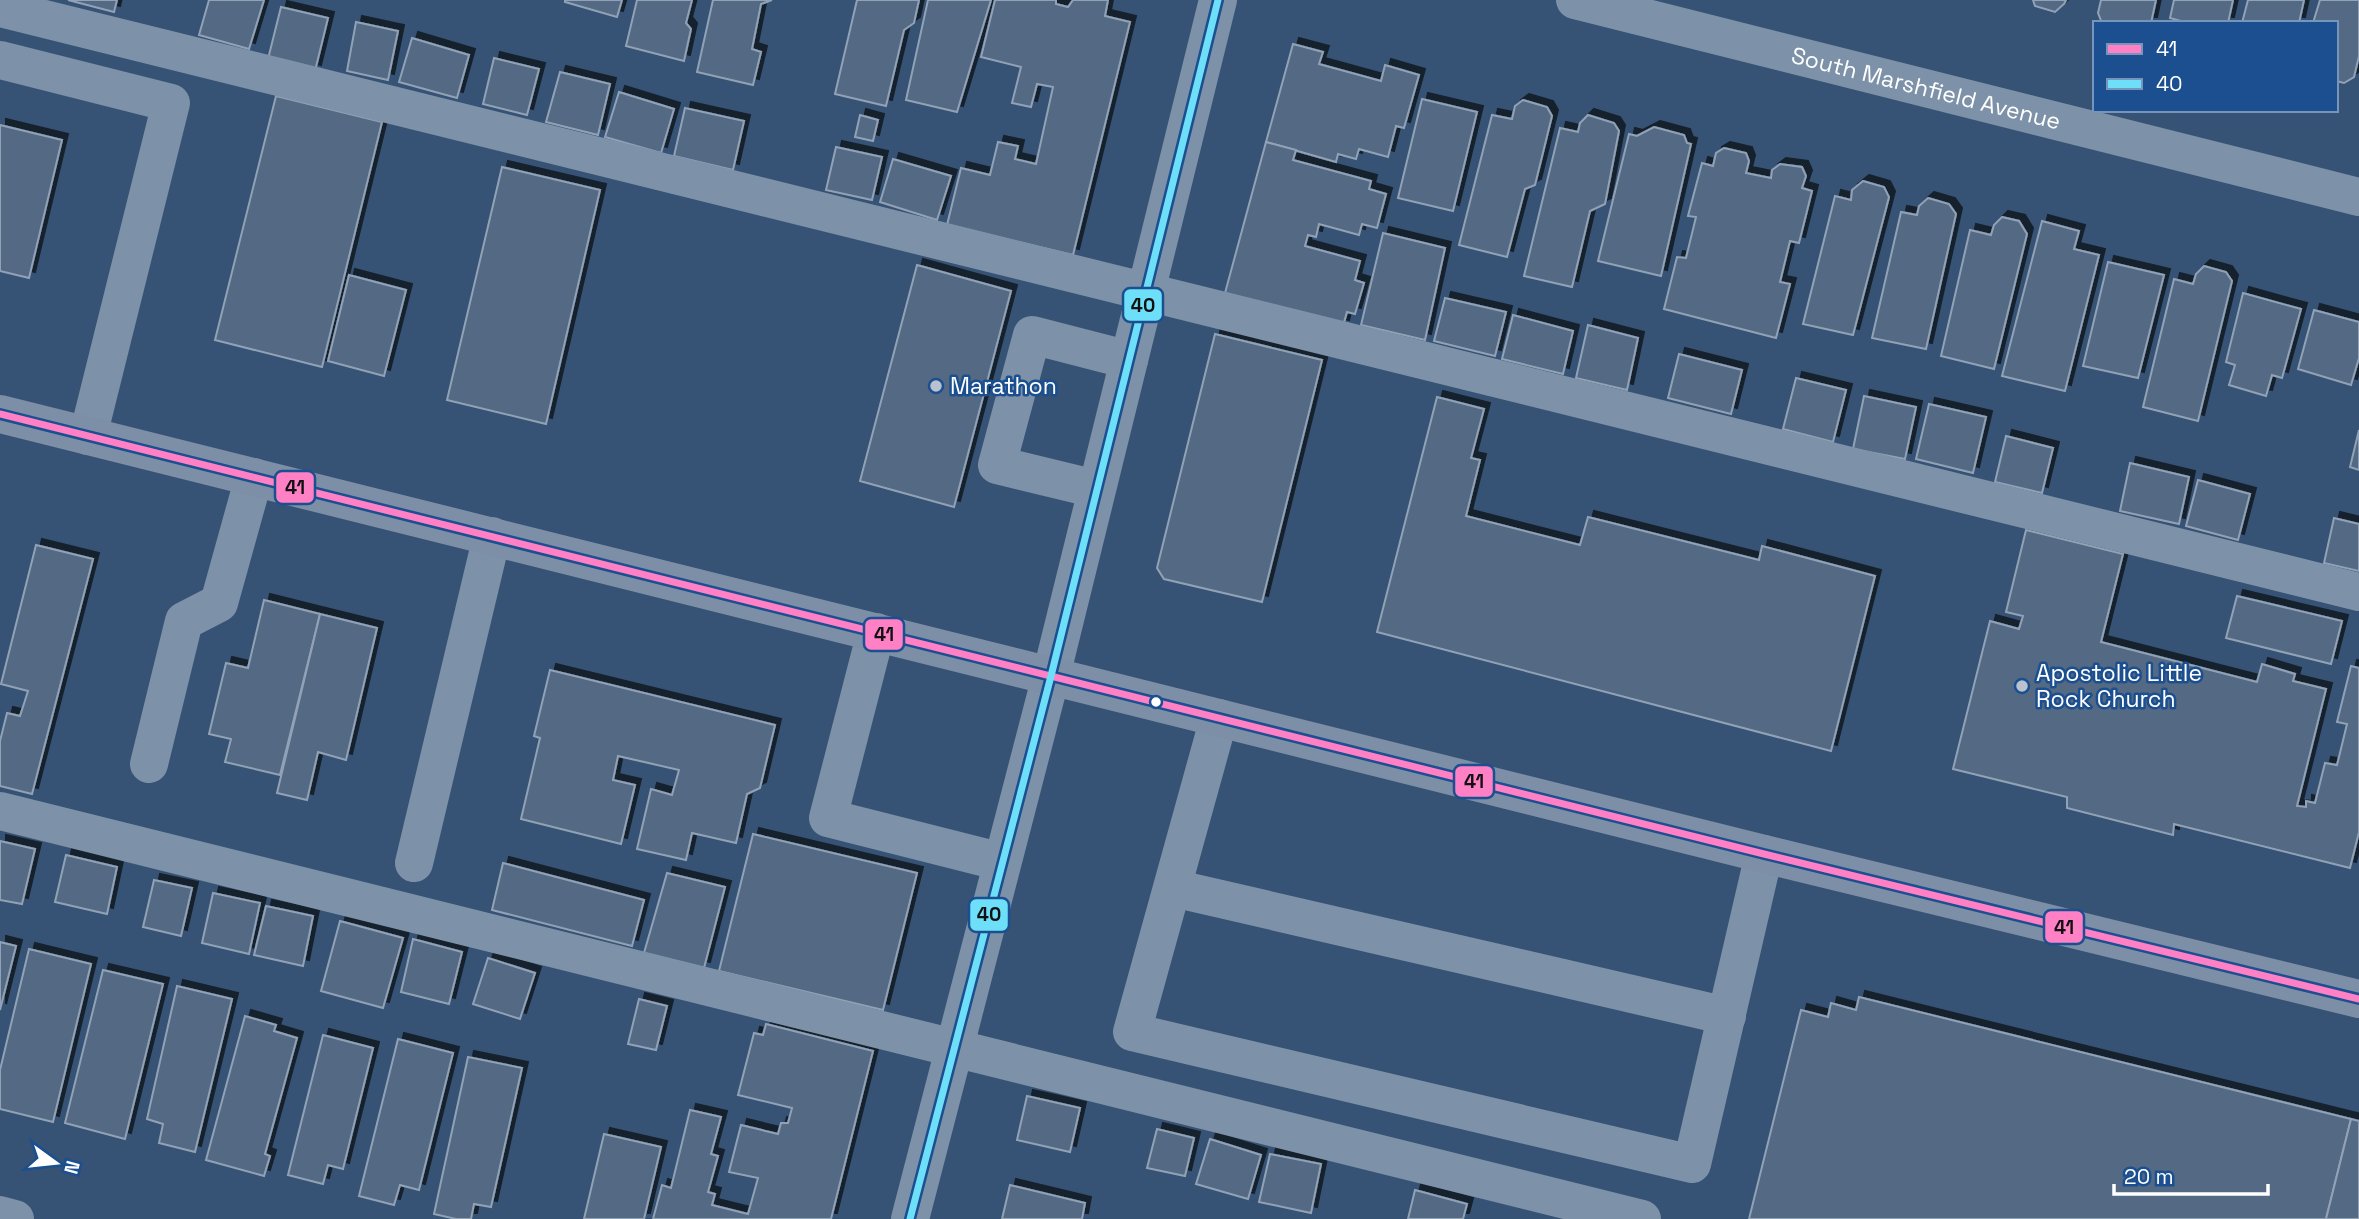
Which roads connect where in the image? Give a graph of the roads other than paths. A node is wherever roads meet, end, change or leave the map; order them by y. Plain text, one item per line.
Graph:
1 (1218, 0) edge
2 (1575, 0) edge
3 (0, 8) edge
4 (0, 60) edge
5 (2359, 197) edge
6 (1145, 293) junction
7 (1129, 360) junction
8 (0, 414) edge
9 (88, 436) junction
10 (254, 478) junction
11 (1096, 489) junction
12 (492, 536) junction
13 (2359, 592) edge
14 (876, 632) junction
15 (1051, 676) junction
16 (1219, 718) junction
17 (149, 764) dead end
18 (0, 811) edge
19 (1764, 854) junction
20 (1002, 862) junction
21 (414, 863) dead end
22 (1172, 888) junction
23 (2359, 999) edge
24 (1727, 1016) junction
25 (954, 1049) junction
26 (0, 1215) edge
27 (15, 1219) edge
28 (910, 1219) edge
29 (1642, 1219) edge

1 - 6 street
2 - 5 street, South Marshfield Avenue
3 - 6 street
4 - 9 street
6 - 7 street
6 - 13 street
7 - 11 street
7 - 11 street
8 - 9 main road
9 - 10 main road
10 - 12 main road
10 - 17 street
11 - 15 street
12 - 14 main road
12 - 21 street
14 - 15 main road
14 - 20 street
15 - 16 main road
15 - 20 street
16 - 19 main road
16 - 22 street
18 - 25 street
19 - 23 main road
19 - 24 street
20 - 25 street
22 - 24 street
22 - 24 street
25 - 28 street
25 - 29 street
26 - 27 street

